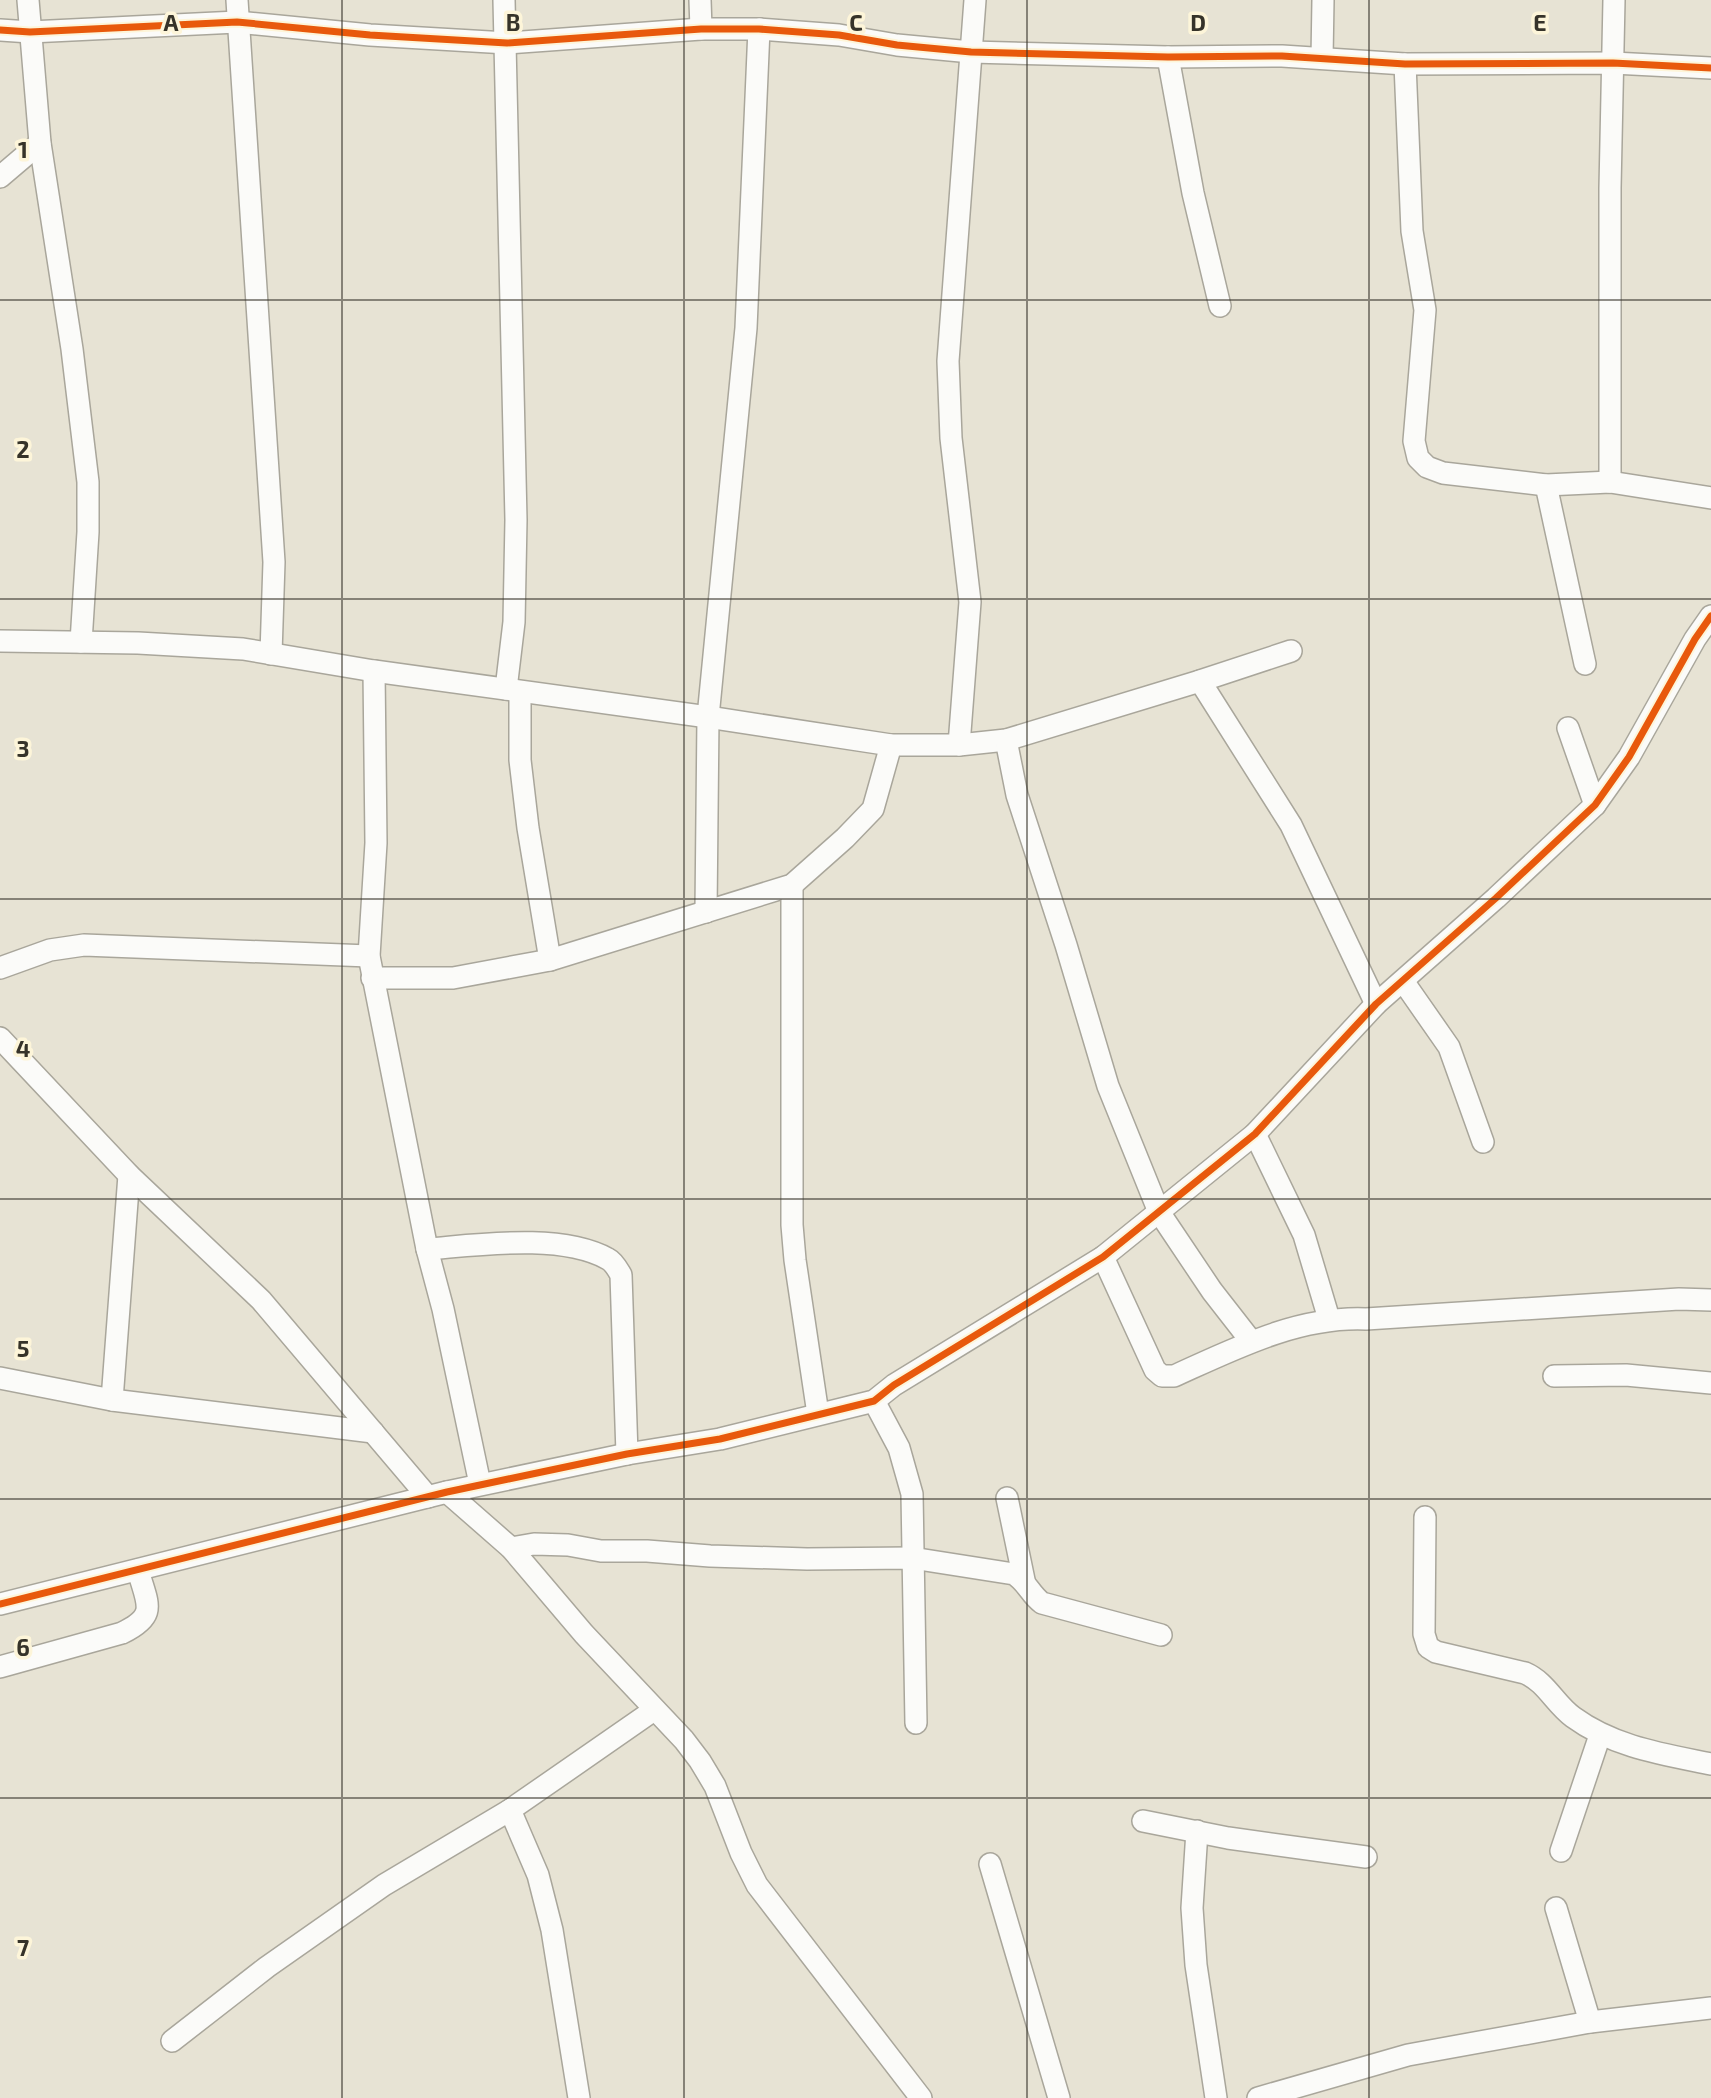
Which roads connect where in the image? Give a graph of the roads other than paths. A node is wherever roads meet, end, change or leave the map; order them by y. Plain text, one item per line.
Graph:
1 (28, 0) edge
2 (237, 0) edge
3 (504, 0) edge
4 (701, 0) edge
5 (975, 0) edge
6 (1323, 0) edge
7 (1614, 0) edge
8 (237, 22) junction
9 (701, 29) junction
10 (759, 29) junction
11 (0, 30) edge
12 (30, 33) junction
13 (507, 43) junction
14 (971, 52) junction
15 (1168, 57) junction
16 (1322, 58) junction
17 (1613, 62) junction
18 (1405, 64) junction
19 (1711, 68) edge
20 (40, 143) junction
21 (0, 177) edge
22 (1220, 306) dead end
23 (1610, 482) junction
24 (1546, 485) junction
25 (1711, 498) edge
26 (1711, 616) edge
27 (0, 641) edge
28 (80, 642) junction
29 (1291, 651) dead end
30 (271, 654) junction
31 (1585, 664) dead end
32 (374, 671) junction
33 (1200, 681) junction
34 (513, 690) junction
35 (708, 717) junction
36 (1569, 728) dead end
37 (1006, 740) junction
38 (891, 745) junction
39 (959, 745) junction
40 (1595, 805) junction
41 (793, 885) junction
42 (706, 912) junction
43 (550, 960) junction
44 (371, 967) junction
45 (0, 968) edge
46 (1403, 981) junction
47 (1376, 1004) junction
48 (0, 1038) edge
49 (1255, 1134) junction
50 (1483, 1142) dead end
51 (129, 1175) junction
52 (1159, 1212) junction
53 (427, 1250) junction
54 (1103, 1257) junction
55 (1711, 1300) edge
56 (1329, 1320) junction
57 (1251, 1341) junction
58 (1554, 1376) dead end
59 (0, 1378) edge
60 (1711, 1383) edge
61 (112, 1400) junction
62 (874, 1401) junction
63 (818, 1414) junction
64 (373, 1432) junction
65 (627, 1454) junction
66 (480, 1484) junction
67 (437, 1494) junction
68 (1007, 1498) dead end
69 (1425, 1517) dead end
70 (512, 1548) junction
71 (912, 1558) junction
72 (138, 1570) junction
73 (1024, 1580) junction
74 (0, 1604) edge
75 (1161, 1635) dead end
76 (0, 1667) edge
77 (654, 1710) junction
78 (916, 1723) dead end
79 (1600, 1735) junction
80 (1711, 1764) edge
81 (510, 1810) junction
82 (1143, 1821) dead end
83 (1197, 1831) junction
84 (1561, 1851) dead end
85 (1366, 1857) dead end
86 (990, 1864) dead end
87 (1556, 1908) dead end
88 (1711, 2008) edge
89 (1590, 2022) junction
90 (172, 2041) dead end
91 (579, 2098) edge
92 (921, 2098) edge
93 (1059, 2098) edge
94 (1216, 2098) edge
95 (1258, 2098) edge

1 - 12 street
2 - 8 street
3 - 13 street
4 - 9 street
5 - 14 street
6 - 16 street
7 - 17 street
8 - 12 street
8 - 13 street
8 - 30 street
9 - 10 street
9 - 13 street
10 - 14 street
10 - 35 street
11 - 12 street
12 - 20 street
13 - 34 street
14 - 15 street
14 - 39 street
15 - 16 street
15 - 22 street
16 - 18 street
17 - 18 street
17 - 19 street
17 - 23 street
18 - 24 street
20 - 21 street
20 - 28 street
23 - 24 street
23 - 25 street
24 - 31 street
26 - 40 street
27 - 28 street
28 - 30 street
29 - 33 street
30 - 32 street
32 - 34 street
32 - 44 street
33 - 37 street
33 - 47 street
34 - 35 street
34 - 43 street
35 - 38 street
35 - 42 street
36 - 40 street
37 - 39 street
37 - 52 street
38 - 39 street
38 - 41 street
40 - 46 street
41 - 42 street
41 - 63 street
42 - 43 street
43 - 44 street
44 - 45 street
44 - 53 street
46 - 47 street
46 - 50 street
47 - 49 street
48 - 51 street
49 - 52 street
49 - 56 street
51 - 61 street
51 - 64 street
52 - 54 street
52 - 57 street
53 - 65 street
53 - 66 street
54 - 57 street
54 - 62 street
55 - 56 street
56 - 57 street
58 - 60 street
59 - 61 street
61 - 64 street
62 - 63 street
62 - 71 street
63 - 65 street
64 - 67 street
65 - 66 street
66 - 67 street
67 - 70 street
67 - 72 street
68 - 73 street
69 - 79 street
70 - 71 street
70 - 77 street
71 - 73 street
71 - 78 street
72 - 74 street
72 - 76 street
73 - 75 street
77 - 81 street
77 - 92 street
79 - 80 street
79 - 84 street
81 - 90 street
81 - 91 street
82 - 83 street
83 - 85 street
83 - 94 street
86 - 93 street
87 - 89 street
88 - 89 street
89 - 95 street

